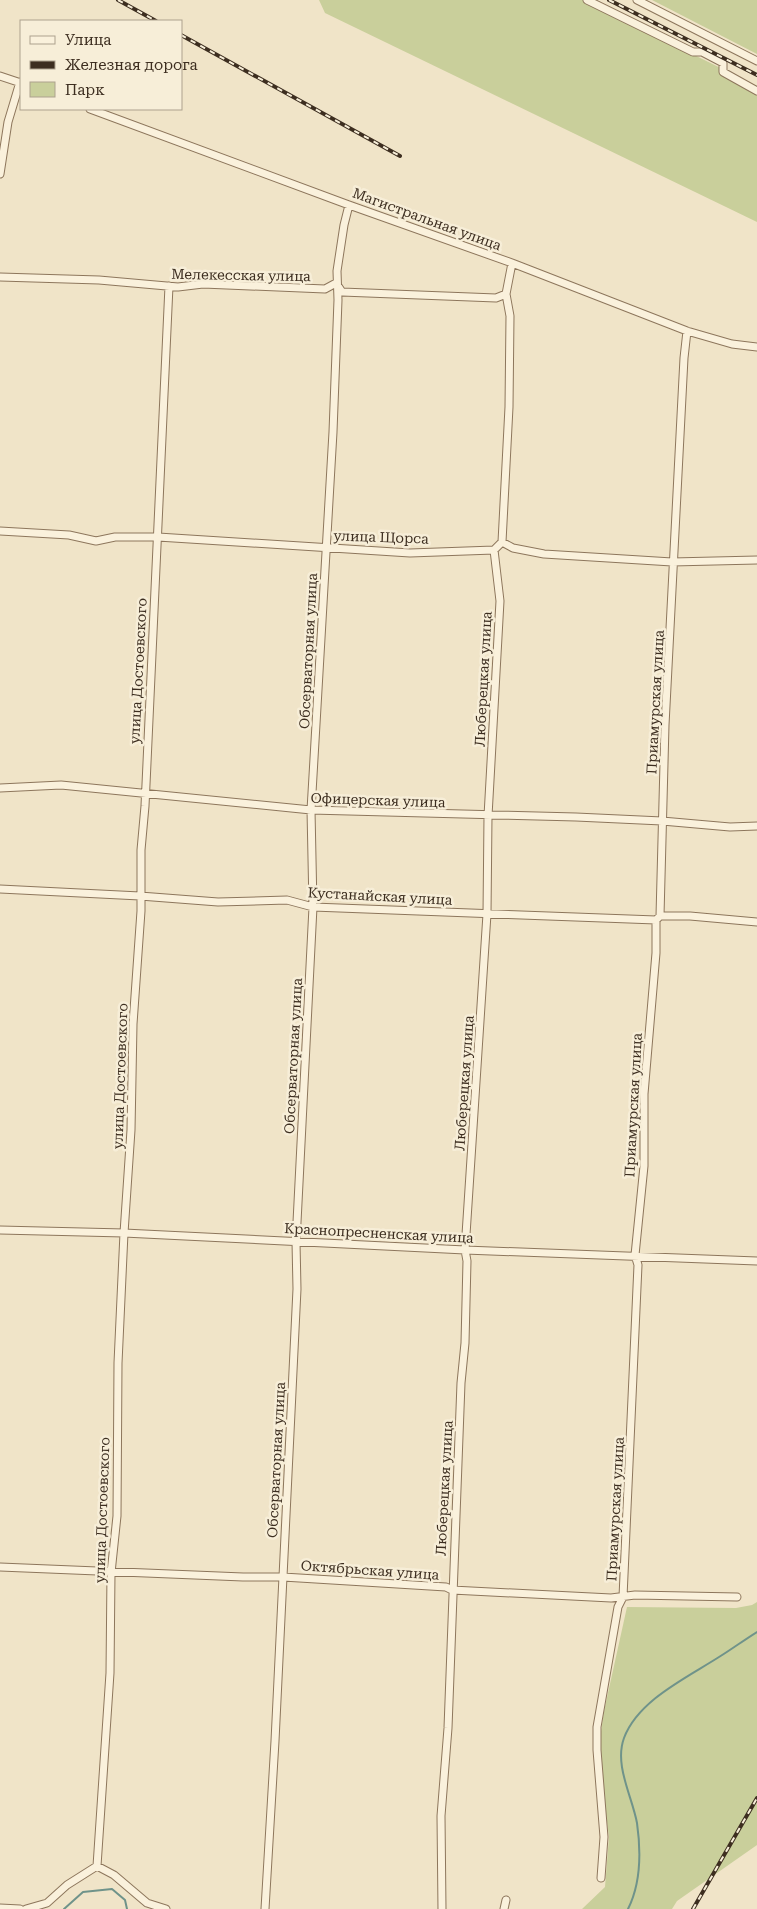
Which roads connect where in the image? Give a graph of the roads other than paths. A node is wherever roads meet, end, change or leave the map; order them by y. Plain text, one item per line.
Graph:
1 (587, 0) edge
2 (637, 0) edge
3 (757, 61) edge
4 (0, 76) edge
5 (20, 82) edge
6 (757, 91) edge
7 (93, 110) edge
8 (0, 174) edge
9 (349, 205) junction
10 (512, 263) junction
11 (0, 277) edge
12 (336, 284) junction
13 (170, 286) junction
14 (506, 294) junction
15 (687, 331) junction
16 (757, 347) edge
17 (0, 531) edge
18 (158, 538) junction
19 (502, 542) junction
20 (326, 547) junction
21 (494, 550) junction
22 (757, 560) edge
23 (672, 562) junction
24 (0, 788) edge
25 (145, 795) junction
26 (311, 810) junction
27 (488, 816) junction
28 (662, 821) junction
29 (757, 826) edge
30 (0, 889) edge
31 (140, 896) junction
32 (313, 907) junction
33 (487, 914) junction
34 (658, 918) junction
35 (757, 922) edge
36 (0, 1230) edge
37 (124, 1233) junction
38 (296, 1242) junction
39 (465, 1250) junction
40 (635, 1256) junction
41 (757, 1261) edge
42 (0, 1567) edge
43 (111, 1573) junction
44 (283, 1577) junction
45 (452, 1590) junction
46 (623, 1597) junction
47 (737, 1597) dead end
48 (97, 1866) junction
49 (602, 1878) dead end
50 (506, 1900) dead end
51 (0, 1908) edge
52 (20, 1909) edge
53 (26, 1909) edge
54 (166, 1909) edge
55 (265, 1909) edge
56 (442, 1909) edge
57 (504, 1909) edge

1 - 6 street
2 - 3 street
4 - 5 street
5 - 8 street
7 - 9 street, Магистральная улица
9 - 10 street, Магистральная улица
9 - 12 street, Обсерваторная улица
10 - 14 street
10 - 15 street, Магистральная улица
11 - 13 street, Мелекесская улица
12 - 13 street, Мелекесская улица
12 - 14 street
12 - 20 street, Обсерваторная улица
13 - 18 street, улица Достоевского
14 - 19 street
15 - 16 street, Магистральная улица
15 - 23 street, Приамурская улица
17 - 18 street, улица Щорса
18 - 20 street, улица Щорса
18 - 25 street, улица Достоевского
19 - 21 street
19 - 23 street
20 - 21 street, улица Щорса
20 - 26 street, Обсерваторная улица
21 - 27 street, Люберецкая улица
22 - 23 street
23 - 28 street, Приамурская улица
24 - 25 street, Офицерская улица
25 - 26 street, Офицерская улица
25 - 31 street, улица Достоевского
26 - 27 street, Офицерская улица
26 - 32 street, Обсерваторная улица
27 - 28 street, Офицерская улица
27 - 33 street, Люберецкая улица
28 - 29 street, Офицерская улица
28 - 34 street, Приамурская улица
30 - 31 street, Кустанайская улица
31 - 32 street, Кустанайская улица
31 - 37 street, улица Достоевского
32 - 33 street, Кустанайская улица
32 - 38 street, Обсерваторная улица
33 - 34 street, Кустанайская улица
33 - 39 street, Люберецкая улица
34 - 35 street, Кустанайская улица
34 - 40 street, Приамурская улица
36 - 37 street, Краснопресненская улица
37 - 38 street, Краснопресненская улица
37 - 43 street, улица Достоевского
38 - 39 street, Краснопресненская улица
38 - 44 street, Обсерваторная улица
39 - 40 street, Краснопресненская улица
39 - 45 street, Люберецкая улица
40 - 41 street, Краснопресненская улица
40 - 46 street, Приамурская улица
42 - 43 street, Октябрьская улица
43 - 44 street, Октябрьская улица
43 - 48 street, улица Достоевского
44 - 45 street, Октябрьская улица
44 - 55 street, Обсерваторная улица
45 - 46 street, Октябрьская улица
45 - 56 street, Люберецкая улица
46 - 47 street, Октябрьская улица
46 - 49 street, Приамурская улица
48 - 53 street
48 - 54 street
50 - 57 street
51 - 52 street

